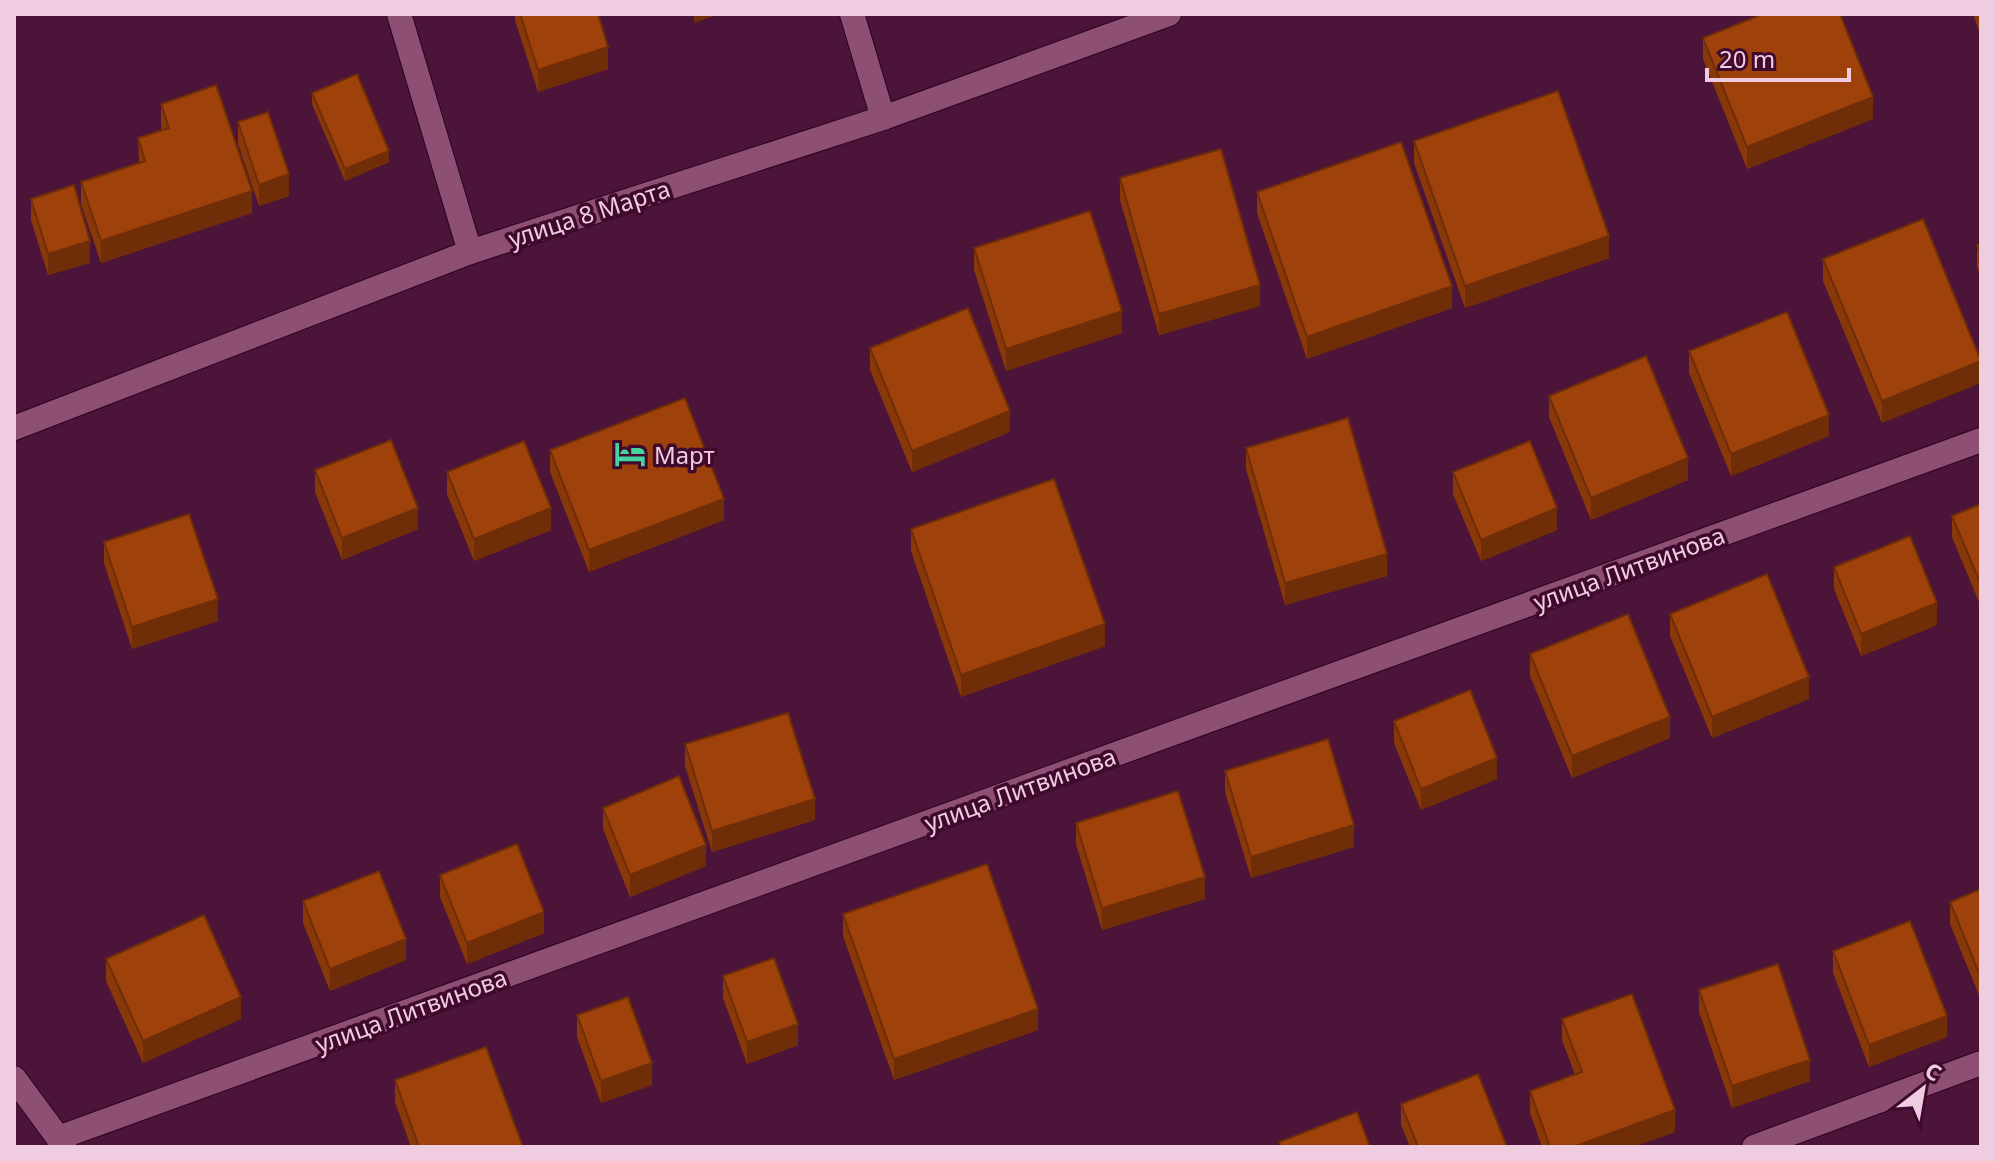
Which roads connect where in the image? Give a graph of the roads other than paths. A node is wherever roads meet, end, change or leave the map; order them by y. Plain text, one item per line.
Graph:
1 (399, 14) edge
2 (852, 14) edge
3 (1169, 14) edge
4 (883, 118) junction
5 (470, 252) junction
6 (14, 428) edge
7 (1981, 440) edge
8 (1981, 1063) edge
9 (14, 1078) edge
10 (62, 1143) edge
11 (1754, 1147) edge

1 - 5 street
2 - 4 street
3 - 4 street, улица 8 Марта
4 - 5 street, улица 8 Марта
5 - 6 street, улица 8 Марта
7 - 10 street, улица Литвинова
8 - 11 street
9 - 10 street

